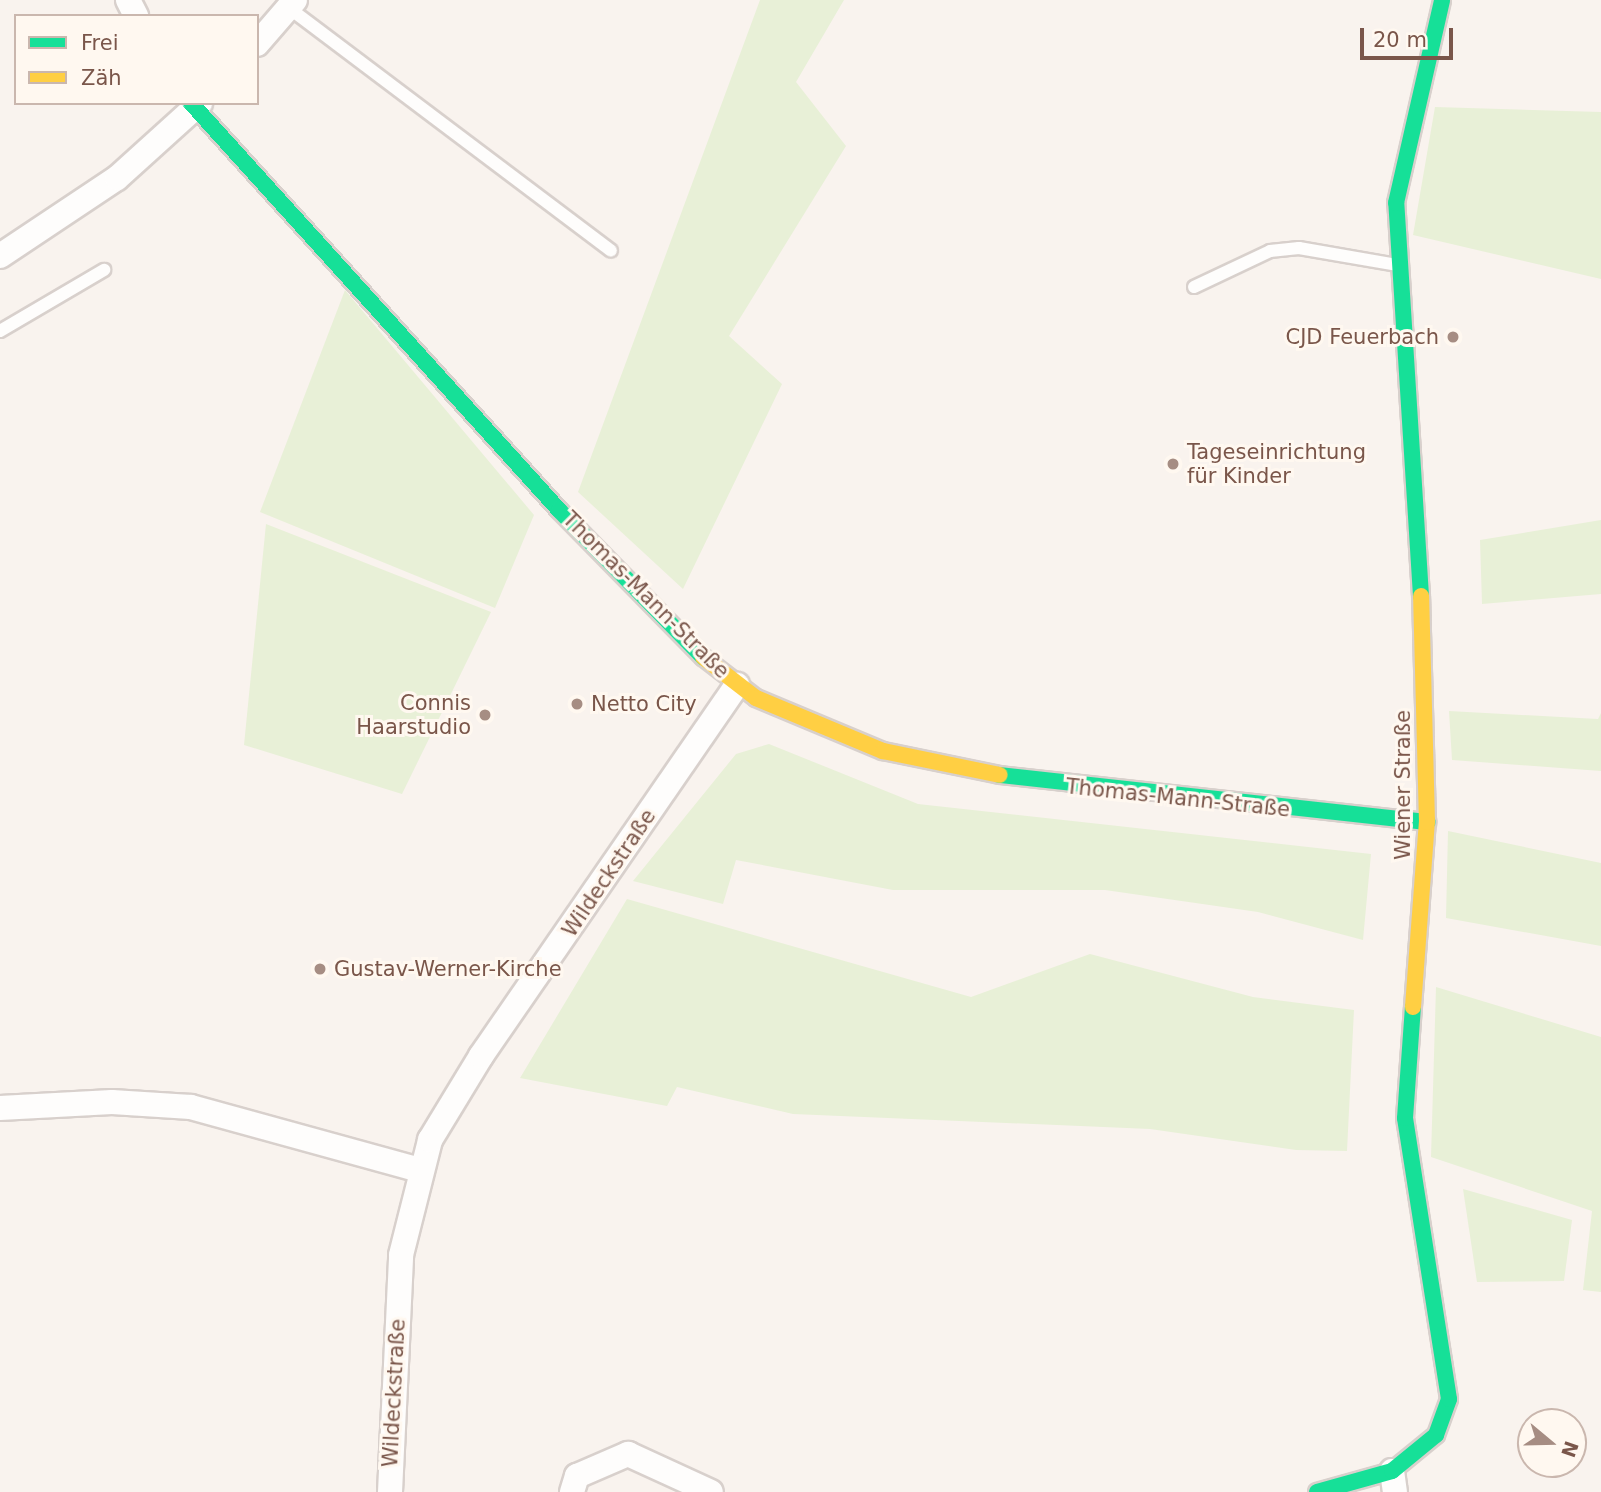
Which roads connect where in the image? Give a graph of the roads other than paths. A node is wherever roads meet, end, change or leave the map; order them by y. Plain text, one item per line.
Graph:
1 (1442, 0) edge
2 (292, 4) edge
3 (259, 42) edge
4 (195, 105) edge
5 (611, 251) dead end
6 (0, 257) edge
7 (1401, 266) junction
8 (104, 270) dead end
9 (1194, 287) dead end
10 (0, 331) edge
11 (737, 685) junction
12 (1427, 821) junction
13 (0, 1108) edge
14 (419, 1170) junction
15 (1394, 1482) edge
16 (390, 1492) edge
17 (572, 1492) edge
18 (711, 1492) edge
19 (1317, 1492) edge

1 - 7 street, Wiener Straße
2 - 3 street
2 - 5 lane
4 - 6 street
4 - 11 street, Thomas-Mann-Straße
7 - 9 lane
7 - 12 street, Wiener Straße
8 - 10 lane
11 - 12 street, Thomas-Mann-Straße
11 - 14 street, Wildeckstraße
12 - 15 street, Wiener Straße
13 - 14 street
14 - 16 street, Wildeckstraße
15 - 19 street, Wiener Straße
17 - 18 street

